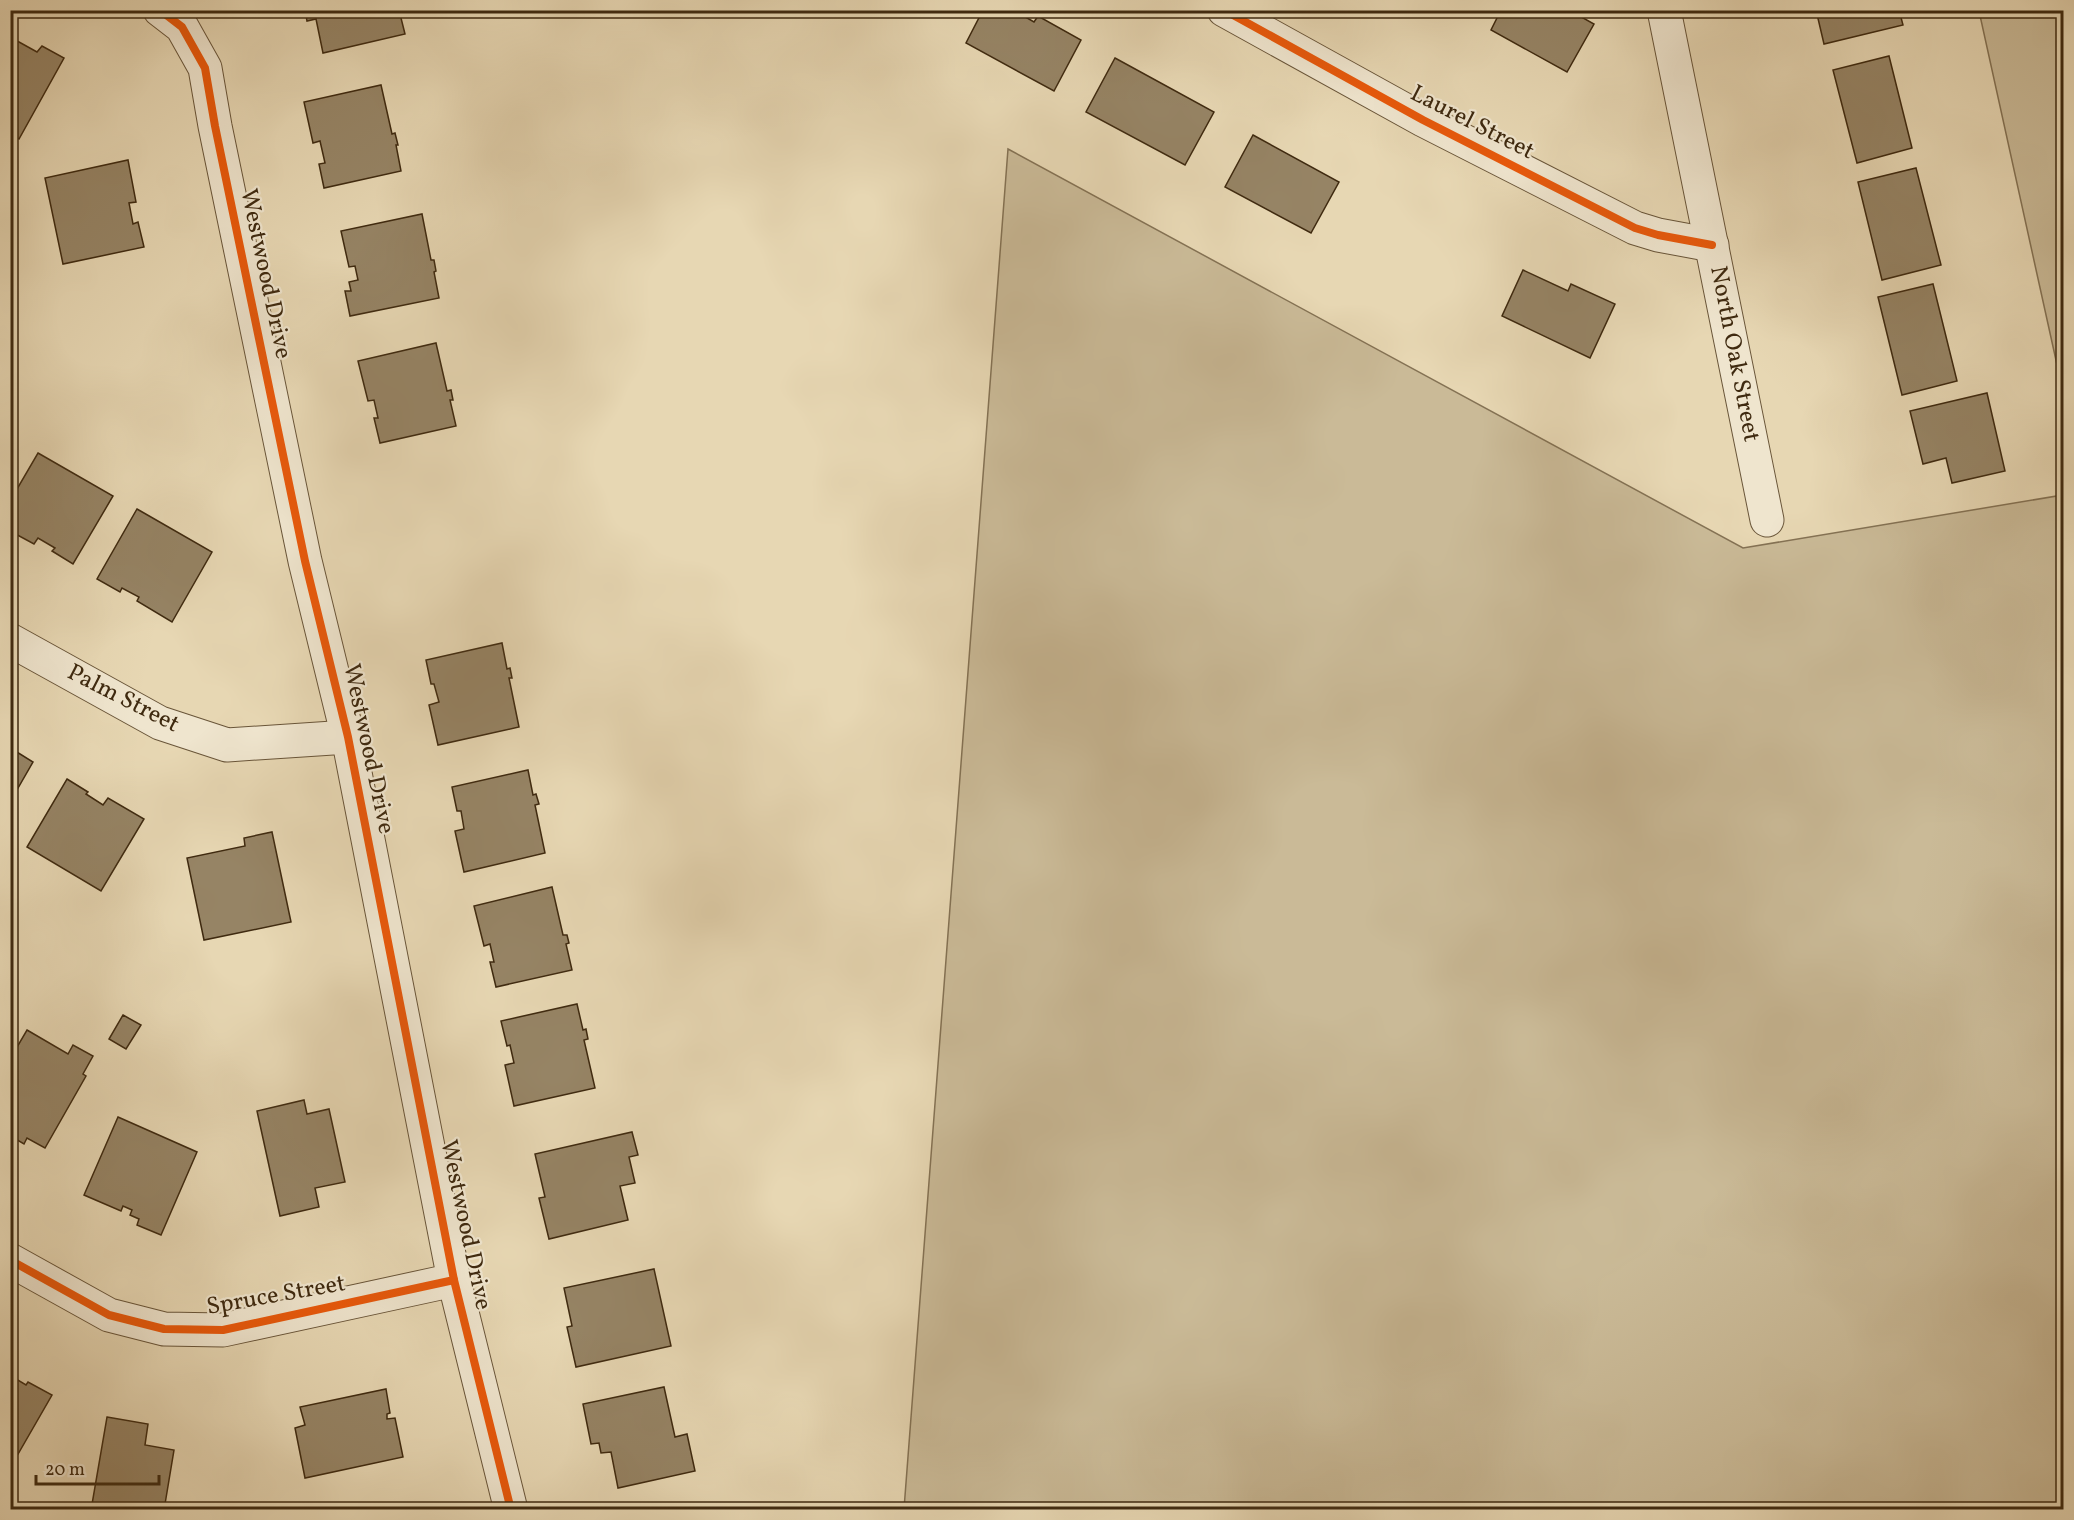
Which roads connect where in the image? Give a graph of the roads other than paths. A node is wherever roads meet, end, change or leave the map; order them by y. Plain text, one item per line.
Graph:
1 (160, 10) edge
2 (1224, 10) edge
3 (1664, 10) edge
4 (1712, 245) junction
5 (1767, 520) dead end
6 (10, 640) edge
7 (348, 737) junction
8 (10, 1260) edge
9 (454, 1280) junction
10 (511, 1509) edge

1 - 7 street, Westwood Drive
2 - 4 street, Laurel Street
3 - 4 street, North Oak Street
4 - 5 street, North Oak Street
6 - 7 street, Palm Street
7 - 9 street, Westwood Drive
8 - 9 street, Spruce Street
9 - 10 street, Westwood Drive

